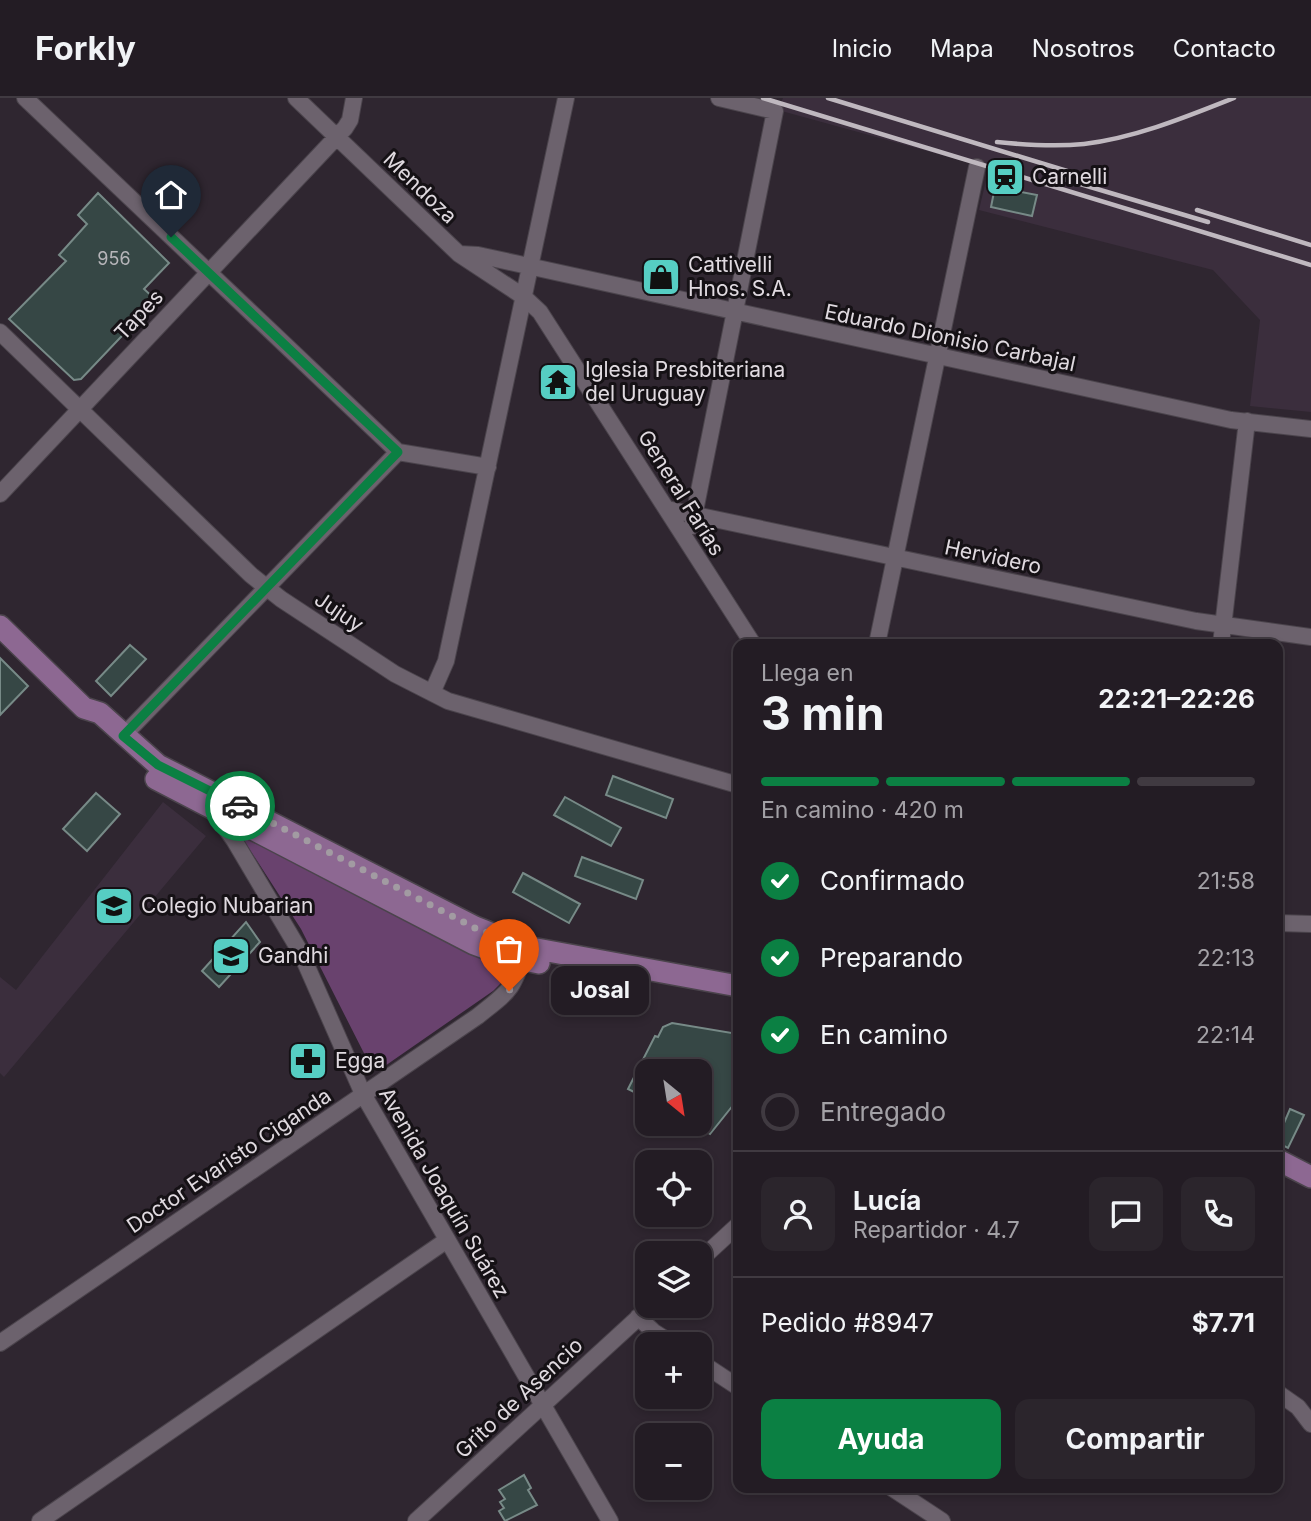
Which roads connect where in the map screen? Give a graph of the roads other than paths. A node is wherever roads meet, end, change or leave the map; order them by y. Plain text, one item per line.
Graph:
1 (25, 98) edge
2 (296, 98) edge
3 (354, 98) edge
4 (566, 98) edge
5 (719, 98) edge
6 (337, 137) junction
7 (977, 167) dead end
8 (459, 254) junction
9 (530, 266) junction
10 (207, 272) junction
11 (524, 297) junction
12 (735, 312) junction
13 (0, 332) edge
14 (937, 356) junction
15 (79, 409) junction
16 (1247, 421) junction
17 (1311, 429) edge
18 (398, 452) junction
19 (488, 467) junction
20 (0, 494) edge
21 (667, 509) junction
22 (694, 515) junction
23 (688, 543) junction
24 (894, 558) junction
25 (266, 587) junction
26 (0, 626) edge
27 (1223, 626) junction
28 (1311, 637) edge
29 (750, 639) edge
30 (878, 639) edge
31 (1222, 639) edge
32 (432, 693) junction
33 (84, 708) junction
34 (123, 736) junction
35 (733, 784) edge
36 (211, 808) junction
37 (1283, 923) edge
38 (1311, 923) edge
39 (524, 953) junction
40 (733, 985) edge
41 (733, 1000) edge
42 (363, 1094) junction
43 (1283, 1163) edge
44 (1311, 1177) edge
45 (733, 1230) edge
46 (447, 1240) junction
47 (712, 1249) edge
48 (637, 1318) edge
49 (639, 1318) edge
50 (654, 1332) edge
51 (0, 1343) edge
52 (712, 1370) edge
53 (733, 1384) edge
54 (1283, 1396) edge
55 (541, 1405) junction
56 (1311, 1424) edge
57 (899, 1493) edge
58 (40, 1521) edge
59 (416, 1521) edge
60 (610, 1521) edge
61 (942, 1521) edge

1 - 10 street
2 - 6 street, Mendoza
3 - 6 street, Tapes
4 - 9 street
5 - 12 street
6 - 8 street, Mendoza
6 - 10 street, Tapes
7 - 14 street
8 - 9 street, Eduardo Dionisio Carbajal
8 - 11 street, Mendoza
9 - 11 street
9 - 12 street, Eduardo Dionisio Carbajal
10 - 15 street, Tapes
10 - 18 street
11 - 19 street
11 - 21 street, General Farías
12 - 14 street, Eduardo Dionisio Carbajal
12 - 22 street
13 - 15 street, Jujuy
14 - 16 street, Eduardo Dionisio Carbajal
14 - 24 street
15 - 20 street, Tapes
15 - 25 street, Jujuy
16 - 17 street, Eduardo Dionisio Carbajal
16 - 27 street
18 - 19 street
18 - 25 street
19 - 32 street
21 - 22 street, Hervidero
21 - 23 street, General Farías
22 - 23 street
22 - 24 street, Hervidero
23 - 29 street, General Farías
24 - 27 street, Hervidero
24 - 30 street
25 - 32 street, Jujuy
25 - 34 street
26 - 33 main road
27 - 28 street, Hervidero
27 - 31 street
32 - 35 street, Jujuy
33 - 34 main road
33 - 36 main road
34 - 39 main road
36 - 39 main road
36 - 42 street, Avenida Joaquín Suárez
37 - 38 street
39 - 40 main road
39 - 41 main road
39 - 42 street, Doctor Evaristo Ciganda
42 - 46 street, Avenida Joaquín Suárez
42 - 51 street, Doctor Evaristo Ciganda
43 - 44 main road
45 - 47 street
46 - 55 street, Avenida Joaquín Suárez
46 - 58 street
48 - 55 street, Grito de Asencio
49 - 50 street
52 - 53 street
54 - 56 street
55 - 59 street, Grito de Asencio
55 - 60 street, Avenida Joaquín Suárez
57 - 61 street

